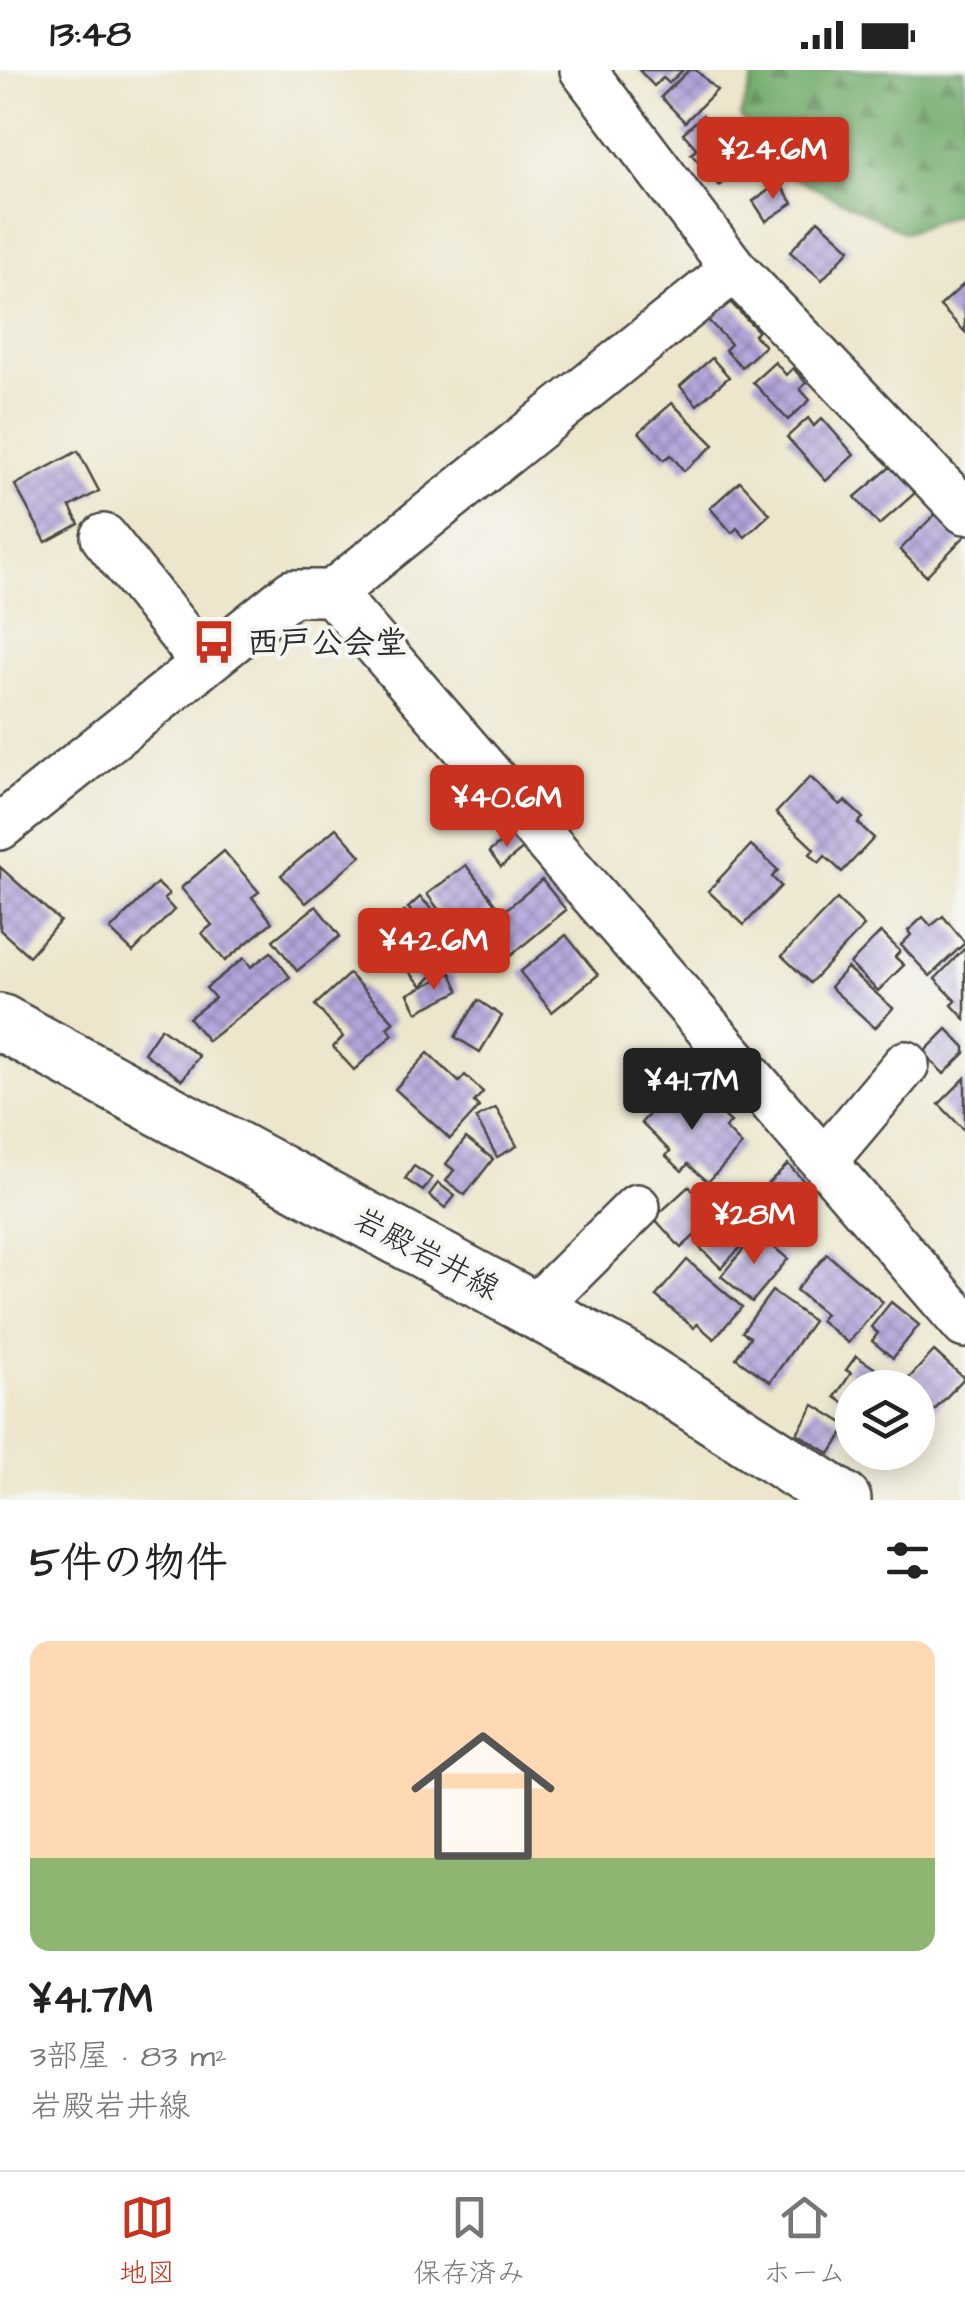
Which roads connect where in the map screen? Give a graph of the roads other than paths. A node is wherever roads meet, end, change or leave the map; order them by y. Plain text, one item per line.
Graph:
1 (583, 70) edge
2 (734, 269) junction
3 (965, 511) edge
4 (104, 538) dead end
5 (332, 594) junction
6 (204, 663) junction
7 (0, 827) edge
8 (1, 1023) edge
9 (906, 1064) dead end
10 (825, 1160) junction
11 (636, 1208) dead end
12 (533, 1310) junction
13 (965, 1325) edge
14 (844, 1500) edge

1 - 2 street
2 - 3 street
2 - 5 street
4 - 6 street
5 - 6 street
5 - 10 street
6 - 7 street
8 - 12 main road, 岩殿岩井線
9 - 10 street
10 - 13 street
11 - 12 street
12 - 14 main road, 岩殿岩井線

